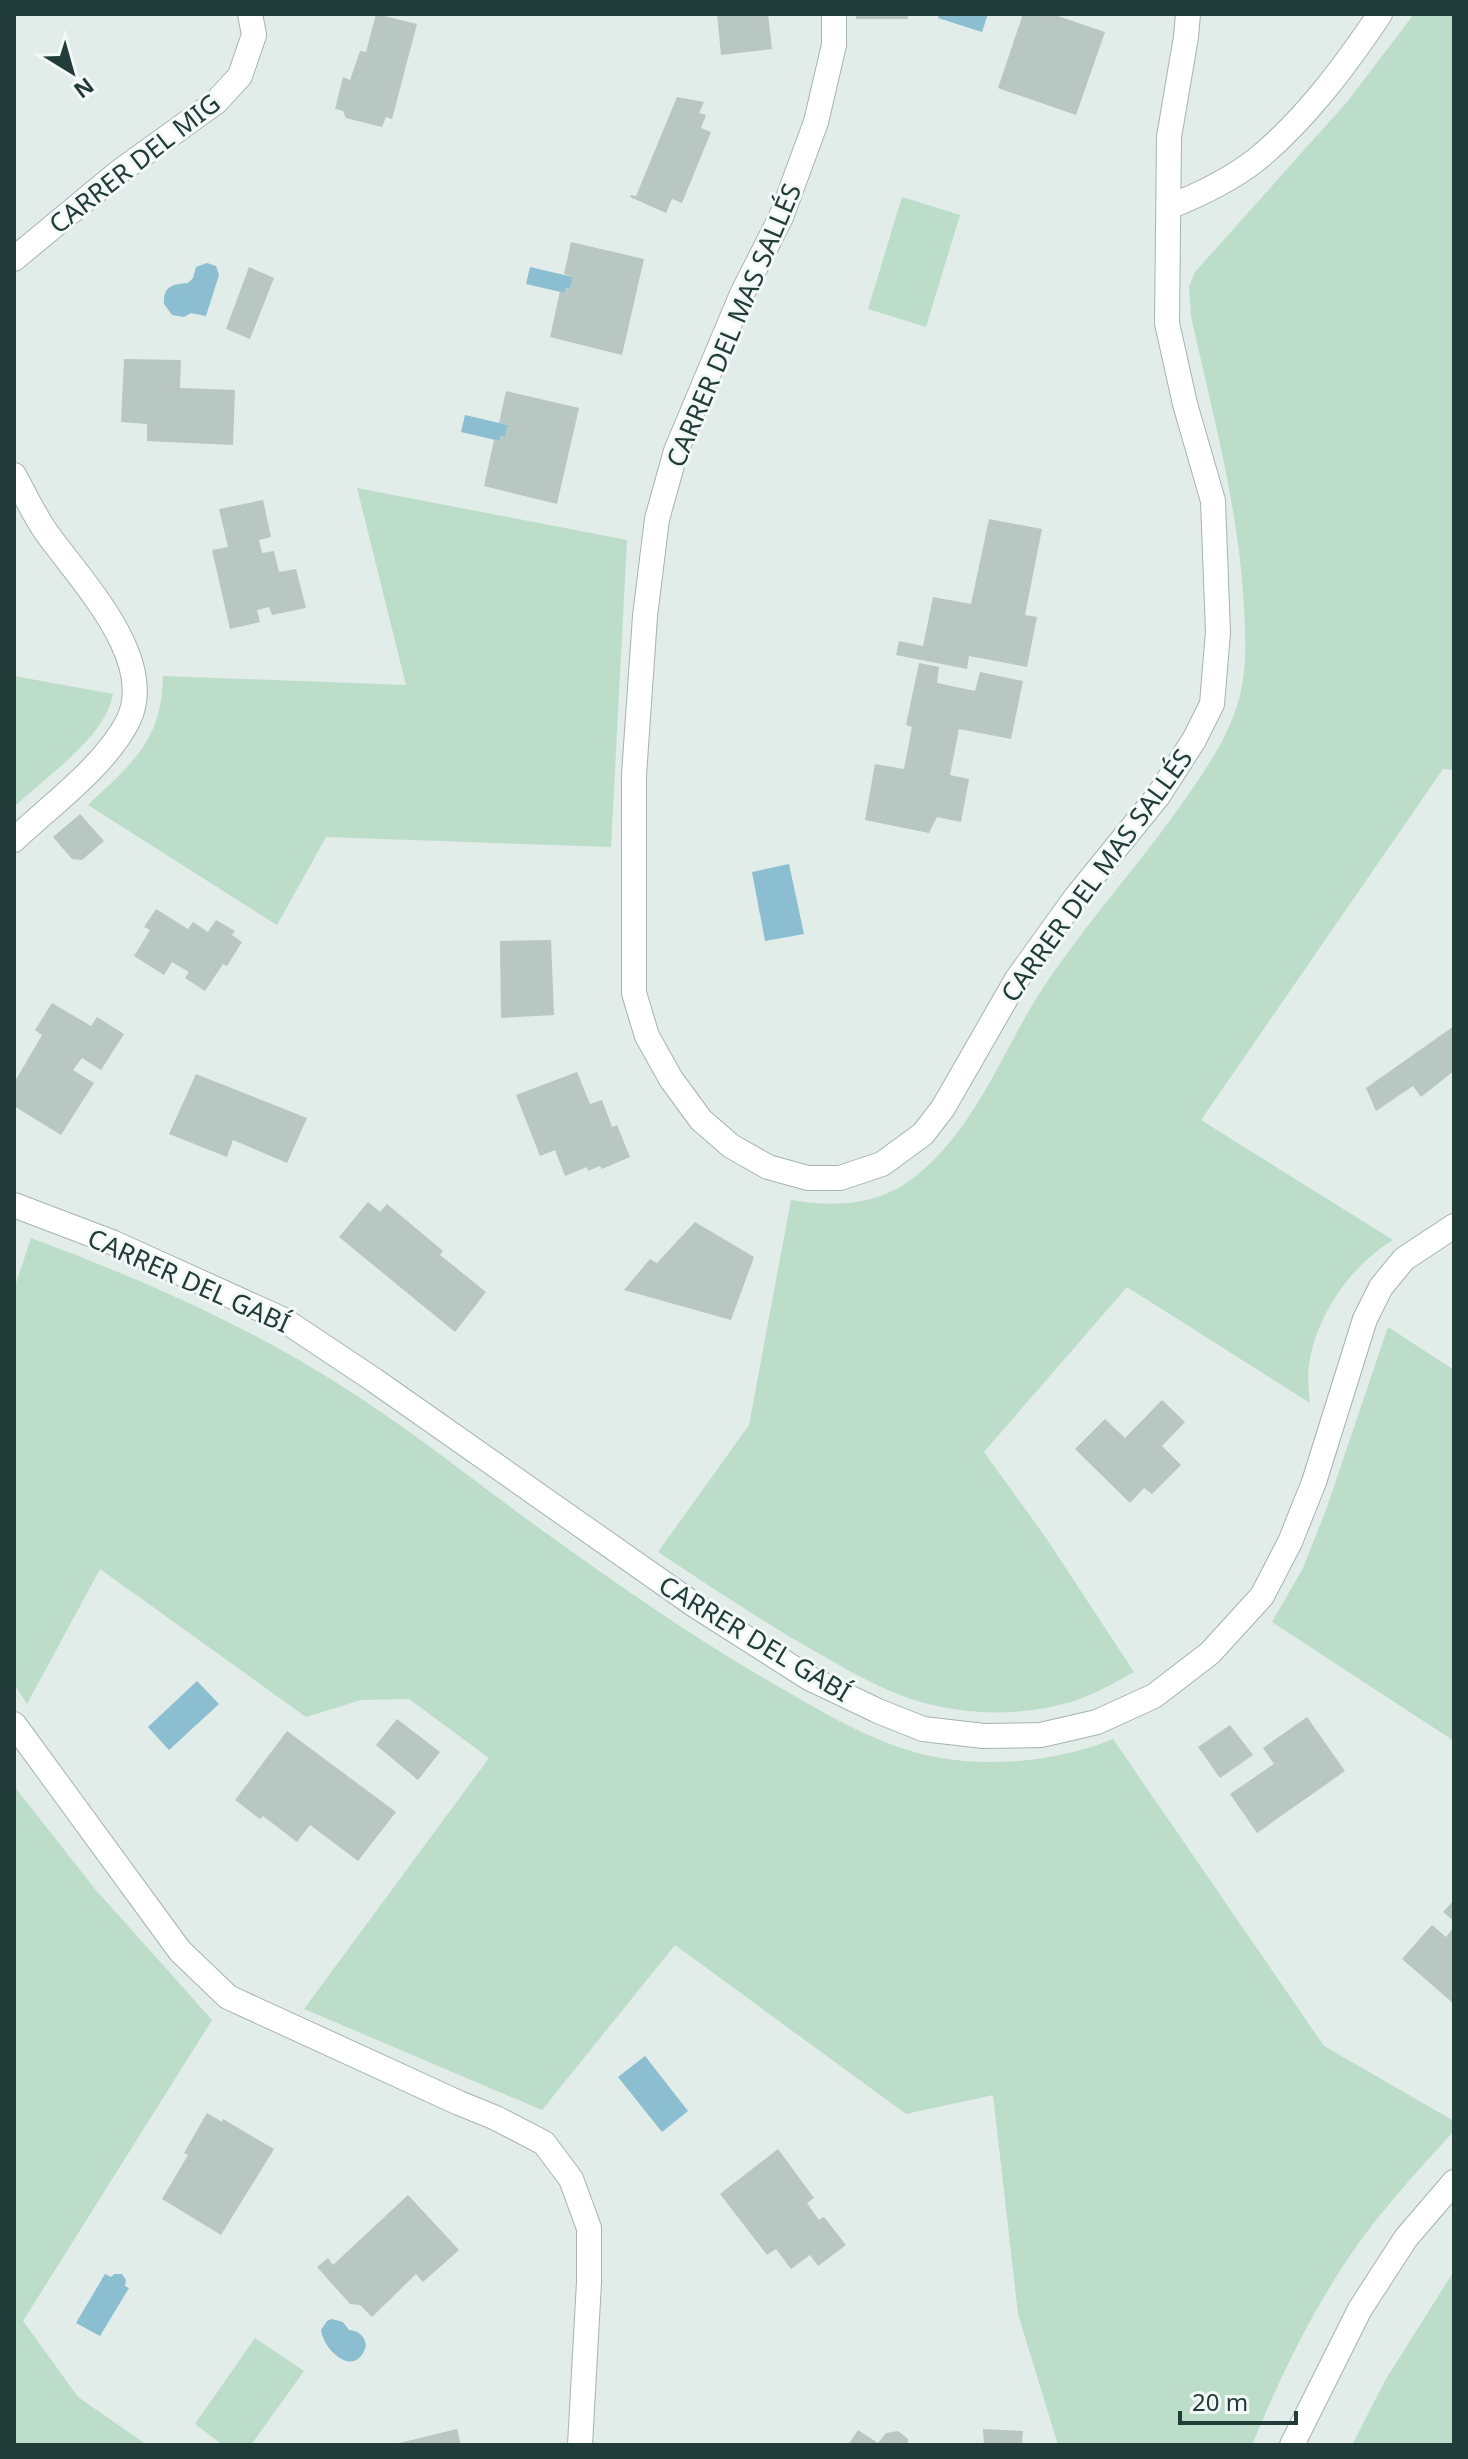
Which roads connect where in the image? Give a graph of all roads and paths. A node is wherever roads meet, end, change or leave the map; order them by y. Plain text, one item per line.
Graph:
1 (250, 14) edge
2 (834, 14) edge
3 (1188, 14) edge
4 (1380, 14) edge
5 (1169, 207) junction
6 (14, 259) edge
7 (14, 475) edge
8 (14, 840) edge
9 (14, 1205) edge
10 (1454, 1226) edge
11 (14, 1724) edge
12 (1454, 2182) edge
13 (580, 2445) edge
14 (1292, 2445) edge

1 - 6 street, CARRER DEL MIG
2 - 5 street, CARRER DEL MAS SALLÉS
3 - 5 street, CARRER DEL MAS SALLÉS
4 - 5 street
7 - 8 street
9 - 10 street, CARRER DEL GABÍ
11 - 13 street
12 - 14 street

